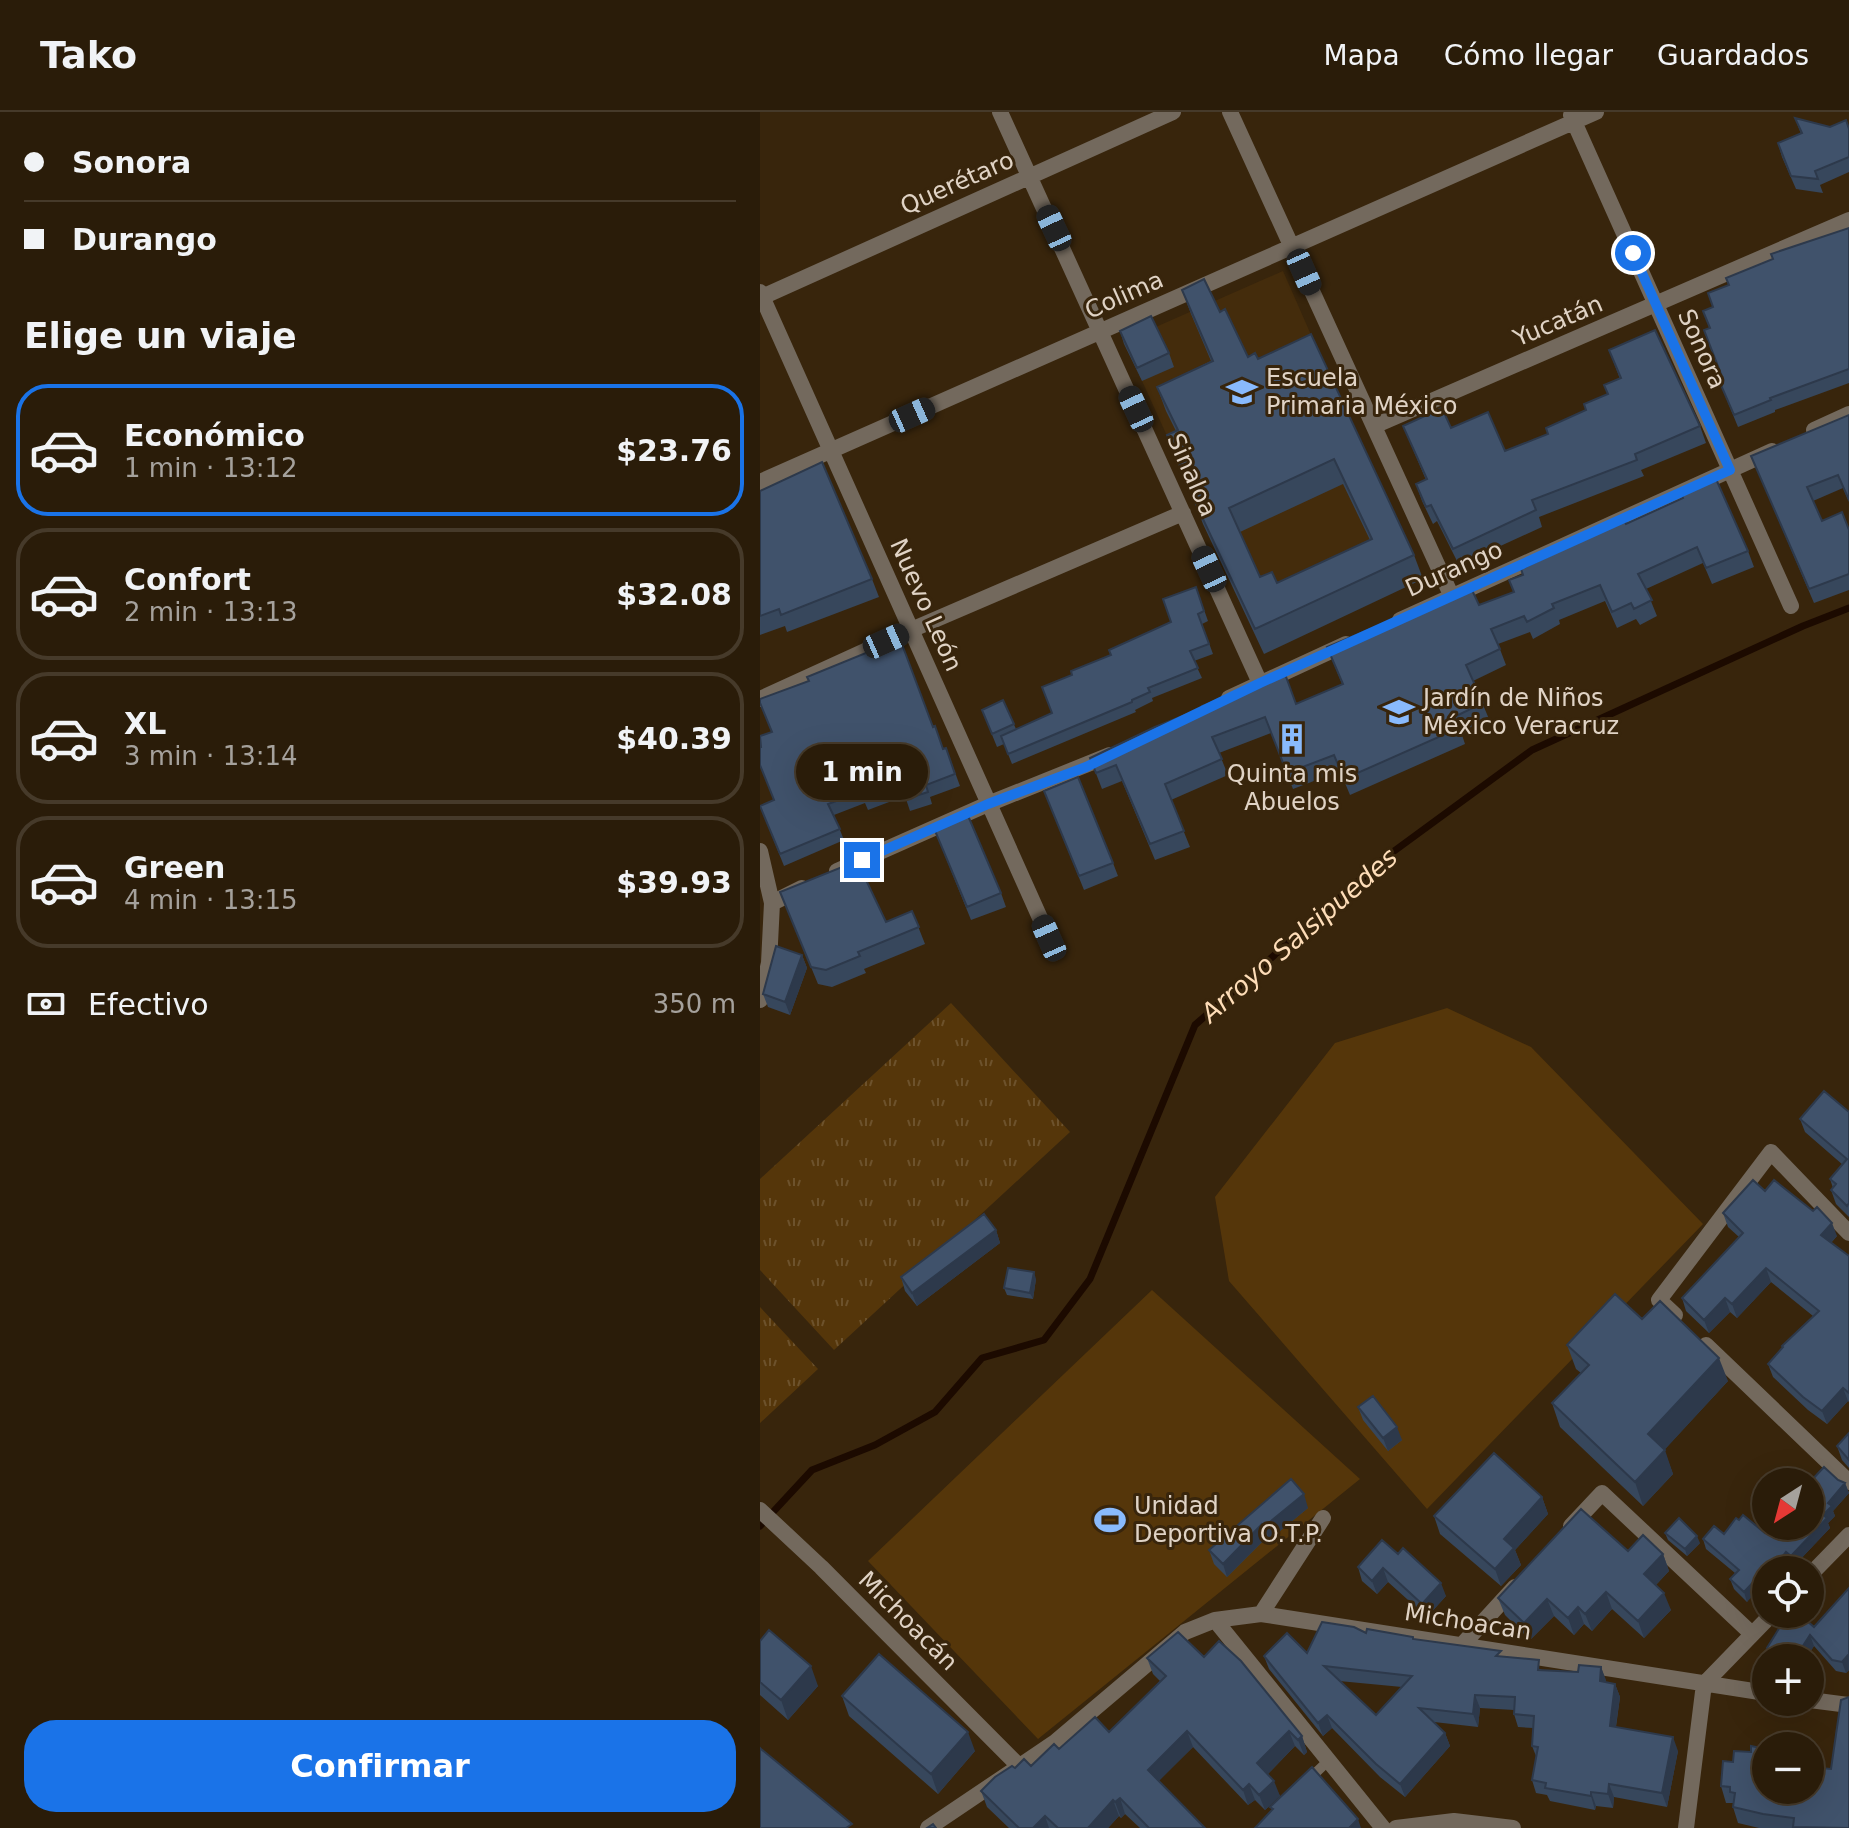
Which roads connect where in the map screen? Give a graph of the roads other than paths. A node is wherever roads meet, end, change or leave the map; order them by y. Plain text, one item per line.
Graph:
1 (1000, 112) edge
2 (1173, 112) edge
3 (1230, 112) edge
4 (1596, 112) edge
5 (1572, 117) edge
6 (1030, 177) junction
7 (1849, 220) edge
8 (1292, 247) junction
9 (761, 296) edge
10 (1656, 305) junction
11 (1101, 331) junction
12 (1849, 414) edge
13 (1374, 426) junction
14 (831, 451) junction
15 (1730, 470) junction
16 (760, 482) edge
17 (1183, 513) junction
18 (1452, 597) junction
19 (1791, 606) dead end
20 (1384, 627) edge
21 (911, 630) junction
22 (1356, 640) edge
23 (1260, 683) junction
24 (760, 699) edge
25 (1217, 703) edge
26 (1123, 749) edge
27 (988, 804) junction
28 (760, 851) edge
29 (772, 903) junction
30 (1049, 938) dead end
31 (760, 1000) edge
32 (1849, 1233) edge
33 (1849, 1482) edge
34 (760, 1510) edge
35 (1323, 1518) dead end
36 (1849, 1535) edge
37 (1559, 1540) edge
38 (1824, 1561) edge
39 (1526, 1575) edge
40 (1261, 1614) junction
41 (1215, 1620) junction
42 (1758, 1628) edge
43 (1752, 1634) junction
44 (1462, 1645) junction
45 (1704, 1684) junction
46 (1752, 1691) edge
47 (1824, 1702) edge
48 (1849, 1705) edge
49 (1328, 1761) junction
50 (1021, 1768) junction
51 (1298, 1789) edge
52 (928, 1828) edge
53 (1383, 1828) edge
54 (1396, 1828) edge
55 (1513, 1828) edge
56 (1686, 1828) edge

1 - 6 street, Sinaloa
2 - 6 street, Querétaro
3 - 8 street
4 - 5 street, Colima
5 - 8 street, Colima
5 - 10 street, Sonora
6 - 9 street, Querétaro
6 - 11 street, Sinaloa
7 - 10 street, Yucatán
8 - 11 street, Colima
8 - 13 street
9 - 14 street, Nuevo León
10 - 13 street, Yucatán
10 - 15 street, Sonora
11 - 14 street, Colima
11 - 17 street, Sinaloa
12 - 15 street, Durango
13 - 18 street
14 - 16 street, Colima
14 - 21 street, Nuevo León
15 - 18 street, Durango
15 - 19 street, Sonora
17 - 21 street
17 - 23 street, Sinaloa
18 - 20 street, Durango
21 - 24 street
21 - 27 street, Nuevo León
22 - 23 street
23 - 25 street
26 - 27 street
27 - 29 street
27 - 30 street, Nuevo León
28 - 29 street
29 - 31 street
32 - 33 street
34 - 50 street, Michoacán
35 - 40 street
36 - 38 street
37 - 43 street
39 - 44 street
40 - 41 street, Michoacan
40 - 44 street, Michoacan
41 - 49 street
41 - 50 street, Michoacan
42 - 43 street
43 - 45 street
44 - 45 street, Michoacan
45 - 46 street, Michoacan
45 - 56 street
47 - 48 street
49 - 51 lane
49 - 53 street
50 - 52 street, Michoacan
54 - 55 street

